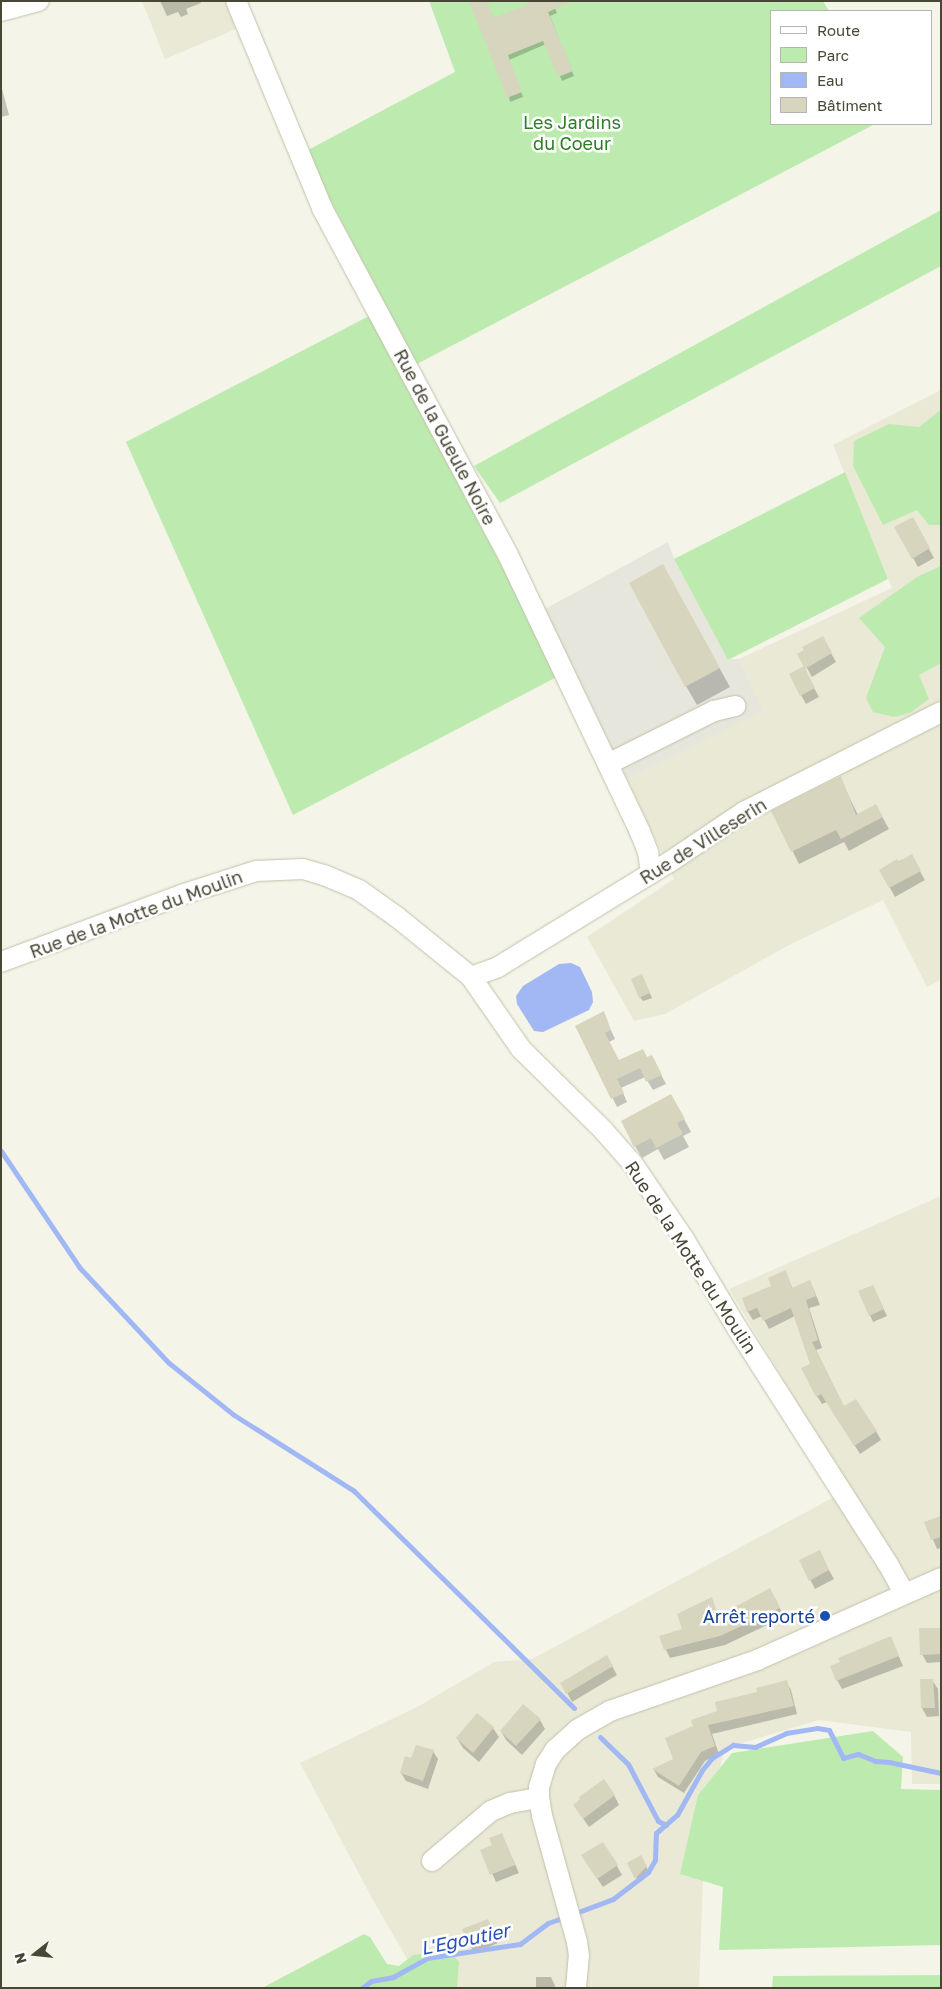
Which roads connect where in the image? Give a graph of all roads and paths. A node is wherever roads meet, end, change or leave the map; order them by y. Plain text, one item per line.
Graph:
1 (39, 1) edge
2 (236, 1) edge
3 (1, 11) edge
4 (735, 706) dead end
5 (941, 712) edge
6 (608, 764) junction
7 (651, 874) junction
8 (1, 962) edge
9 (471, 977) junction
10 (941, 1578) edge
11 (904, 1593) junction
12 (538, 1798) junction
13 (432, 1862) dead end
14 (576, 1988) edge

1 - 3 street
2 - 6 street, Rue de la Gueule Noire
4 - 6 street
5 - 7 street, Rue de Villeserin
6 - 7 street, Rue de la Gueule Noire
7 - 9 street, Rue de Villeserin
8 - 9 street, Rue de la Motte du Moulin
9 - 11 street, Rue de la Motte du Moulin
10 - 11 street
11 - 12 street
12 - 13 street
12 - 14 street

